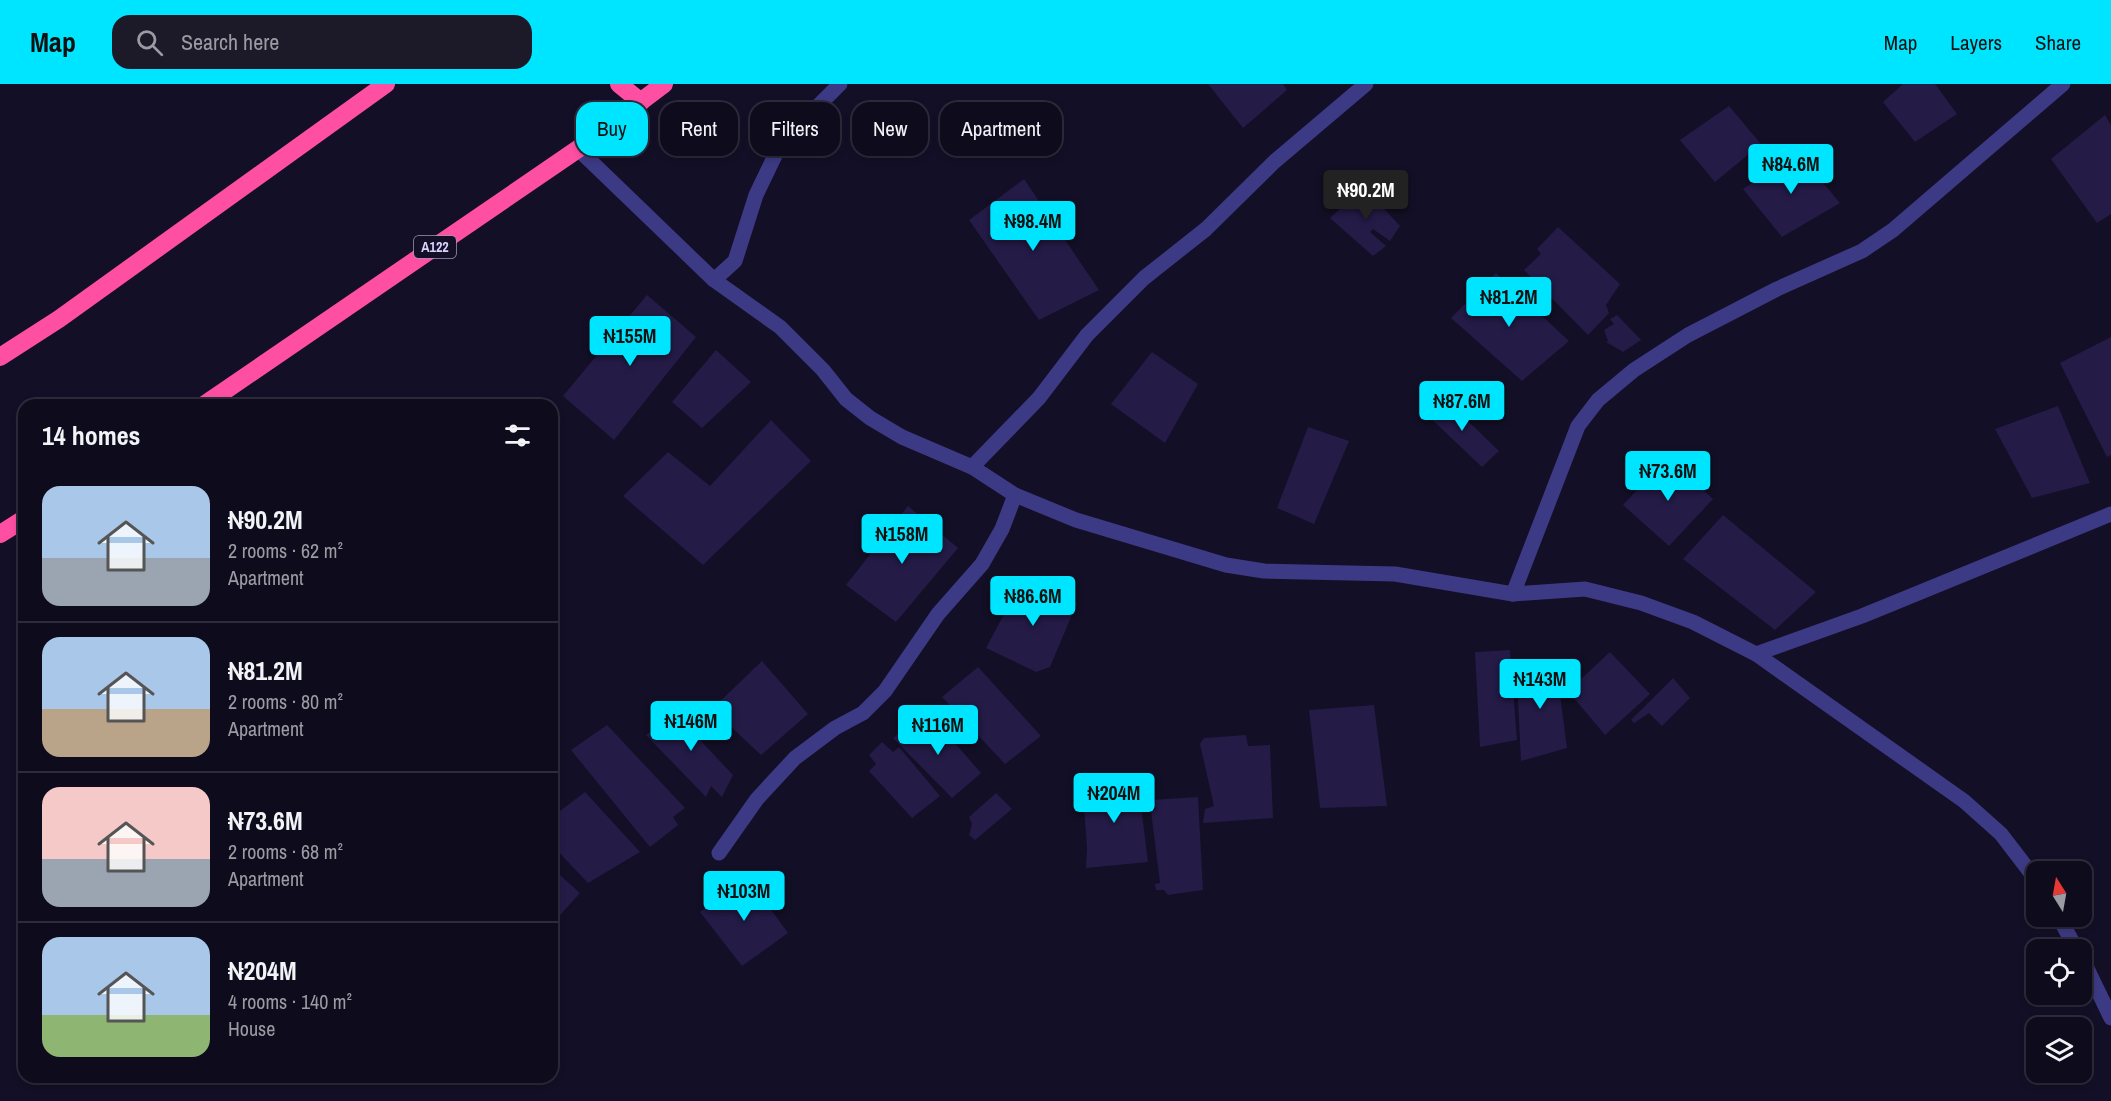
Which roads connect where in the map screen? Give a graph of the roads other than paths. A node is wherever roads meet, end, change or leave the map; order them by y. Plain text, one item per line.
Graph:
1 (386, 84) edge
2 (619, 84) edge
3 (664, 84) edge
4 (840, 84) edge
5 (1366, 84) edge
6 (2063, 84) edge
7 (641, 102) joint
8 (576, 150) edge
9 (585, 156) edge
10 (714, 280) junction
11 (0, 357) edge
12 (213, 399) edge
13 (972, 467) junction
14 (1015, 495) junction
15 (2111, 514) edge
16 (18, 523) edge
17 (0, 534) edge
18 (1514, 594) junction
19 (1756, 654) junction
20 (719, 853) dead end
21 (2026, 867) edge
22 (2092, 979) edge
23 (2111, 1018) edge

1 - 11 highway
2 - 7 highway
3 - 7 highway, A122
4 - 10 street
5 - 13 street
6 - 18 street
8 - 12 highway, A122
9 - 10 street
10 - 13 street
13 - 14 street
14 - 18 street
14 - 20 street
15 - 19 street
16 - 17 highway
18 - 19 street
19 - 21 street
22 - 23 street

